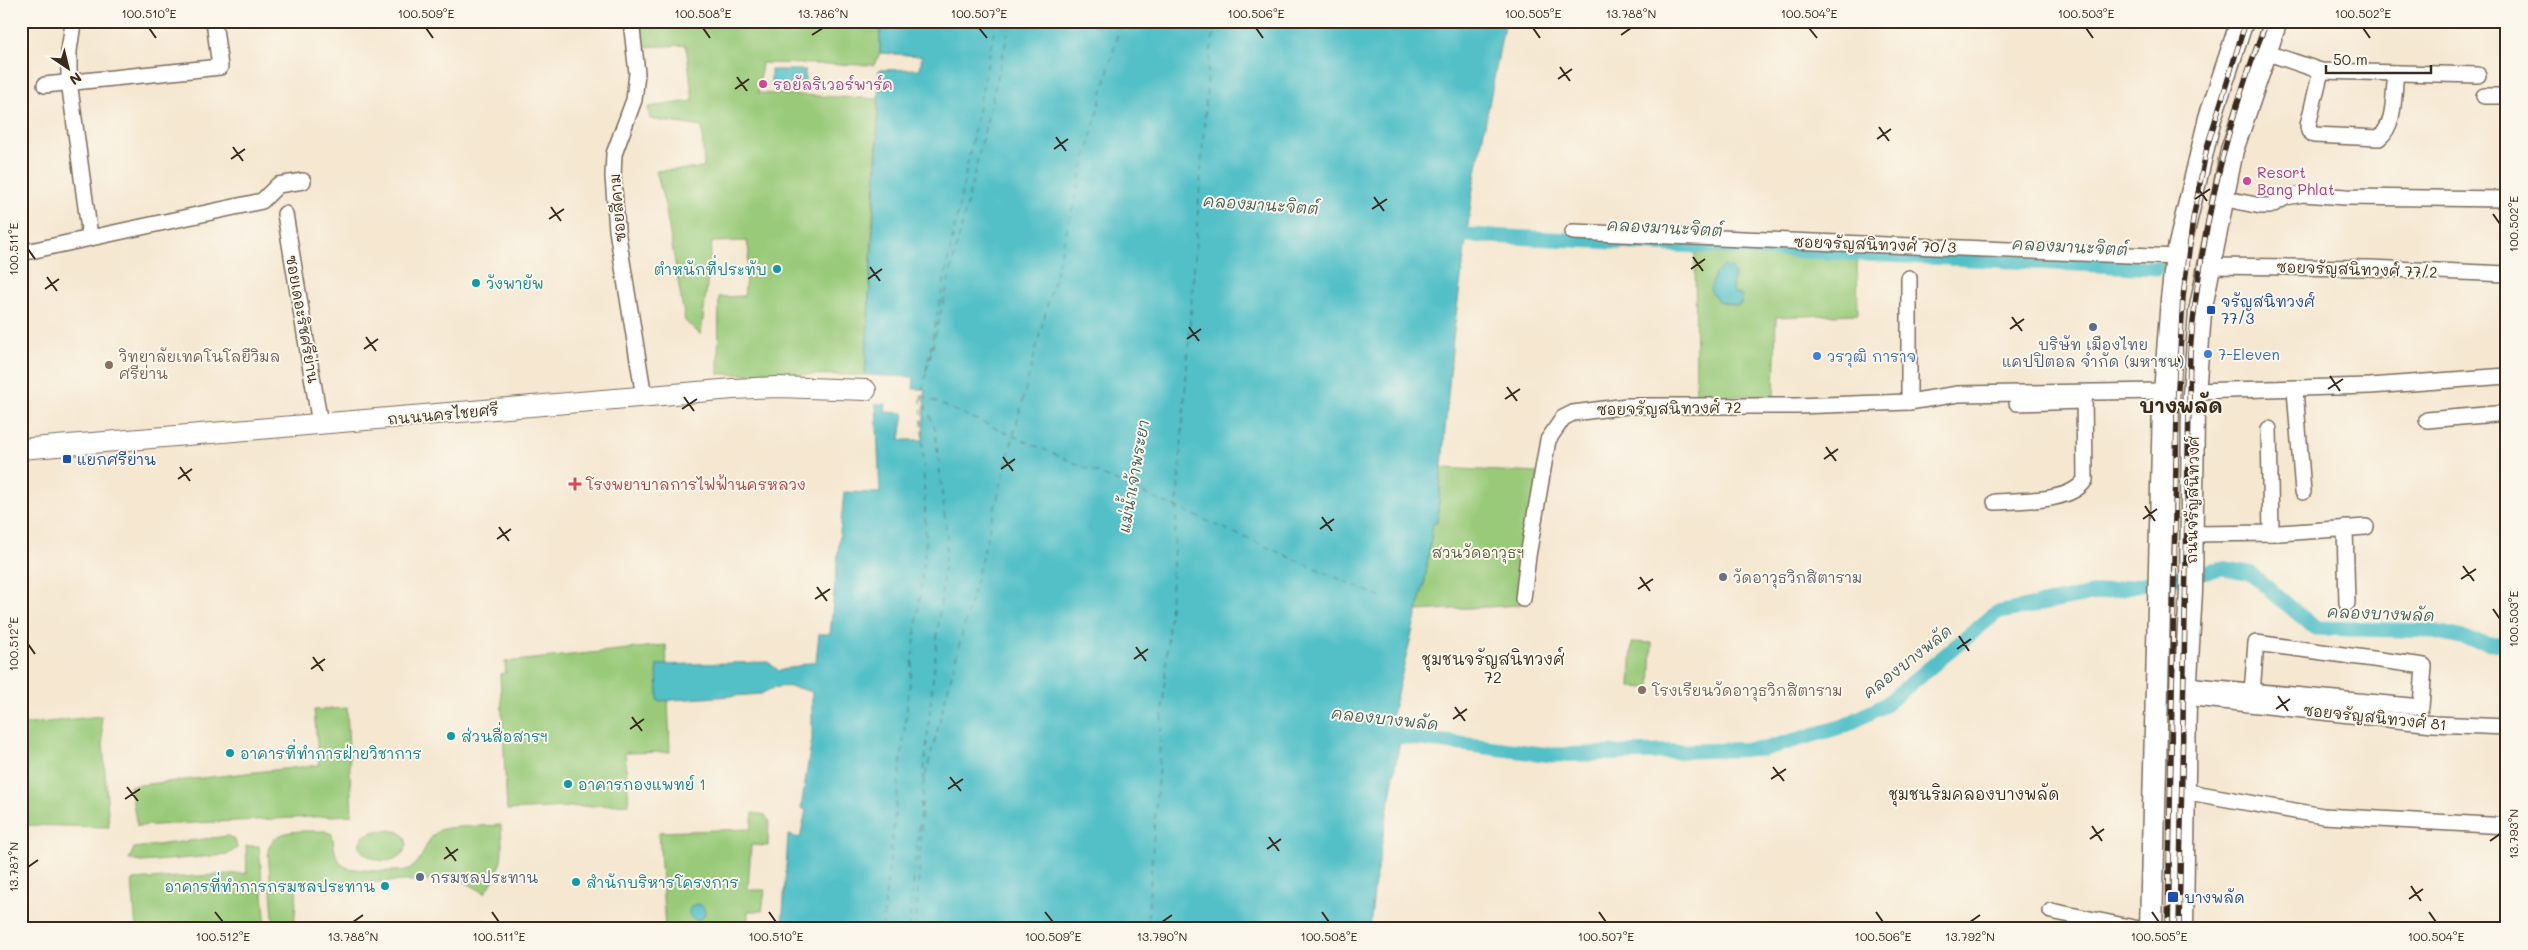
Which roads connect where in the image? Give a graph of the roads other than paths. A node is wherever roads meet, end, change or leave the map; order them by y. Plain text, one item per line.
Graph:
1 (214, 21) edge
2 (630, 21) edge
3 (2242, 21) edge
4 (2276, 21) edge
5 (73, 23) dead end
6 (2265, 52) junction
7 (2321, 71) junction
8 (2396, 73) junction
9 (2478, 75) dead end
10 (69, 81) junction
11 (45, 85) dead end
12 (2484, 96) dead end
13 (2507, 96) edge
14 (303, 181) dead end
15 (2221, 198) junction
16 (2507, 200) edge
17 (285, 214) dead end
18 (1574, 232) dead end
19 (90, 237) junction
20 (21, 253) edge
21 (2177, 257) junction
22 (2208, 266) junction
23 (2507, 274) edge
24 (1908, 278) dead end
25 (2507, 376) edge
26 (2507, 383) edge
27 (866, 390) dead end
28 (2295, 390) junction
29 (2194, 391) junction
30 (2084, 396) junction
31 (2165, 396) junction
32 (644, 397) junction
33 (1909, 402) junction
34 (2507, 413) edge
35 (2427, 420) dead end
36 (320, 424) junction
37 (2270, 429) dead end
38 (21, 449) edge
39 (2303, 492) dead end
40 (1995, 502) dead end
41 (2366, 527) dead end
42 (2345, 528) junction
43 (2271, 533) junction
44 (2192, 534) junction
45 (1523, 599) dead end
46 (2348, 604) dead end
47 (2185, 691) junction
48 (2252, 692) junction
49 (2507, 727) edge
50 (2183, 791) junction
51 (2507, 826) edge
52 (2152, 844) junction
53 (2182, 844) junction
54 (2051, 911) dead end
55 (2139, 929) edge
56 (2151, 929) edge
57 (2182, 929) edge

1 - 10 street
2 - 32 street, ซอยสีคาม
3 - 21 main road, ถนนจรัญสนิทวงศ์
4 - 6 main road, ถนนจรัญสนิทวงศ์
5 - 10 street
6 - 7 street
6 - 15 main road, ถนนจรัญสนิทวงศ์
7 - 8 street
7 - 8 street
8 - 9 street
10 - 11 street
10 - 19 street
12 - 13 street
14 - 19 street
15 - 16 street
15 - 22 main road, ถนนจรัญสนิทวงศ์
17 - 36 street, ซอยเดอะริชศรีย่าน
18 - 21 street, ซอยจรัญสนิทวงศ์ 70/3
19 - 20 street
21 - 31 main road, ถนนจรัญสนิทวงศ์
22 - 23 street, ซอยจรัญสนิทวงศ์ 77/2
22 - 29 main road, ถนนจรัญสนิทวงศ์
24 - 33 street
25 - 26 street
25 - 28 street
27 - 32 street, ถนนนครไชยศรี
28 - 29 street
28 - 39 street
29 - 44 main road, ถนนจรัญสนิทวงศ์
30 - 31 street, ซอยจรัญสนิทวงศ์ 72
30 - 33 street, ซอยจรัญสนิทวงศ์ 72
30 - 40 street
31 - 52 main road, ถนนจรัญสนิทวงศ์
32 - 36 street, ถนนนครไชยศรี
33 - 45 street, ซอยจรัญสนิทวงศ์ 72
34 - 35 street
36 - 38 street, ถนนนครไชยศรี
37 - 43 street
41 - 42 street
42 - 43 street
42 - 46 street
43 - 44 street
44 - 47 main road, ถนนจรัญสนิทวงศ์
47 - 48 street
47 - 49 street, ซอยจรัญสนิทวงศ์ 81
47 - 50 main road, ถนนจรัญสนิทวงศ์
48 - 48 street
50 - 51 street
50 - 53 main road, ถนนจรัญสนิทวงศ์
52 - 53 main road
52 - 56 main road, ถนนจรัญสนิทวงศ์
53 - 57 main road, ถนนจรัญสนิทวงศ์
54 - 55 street

